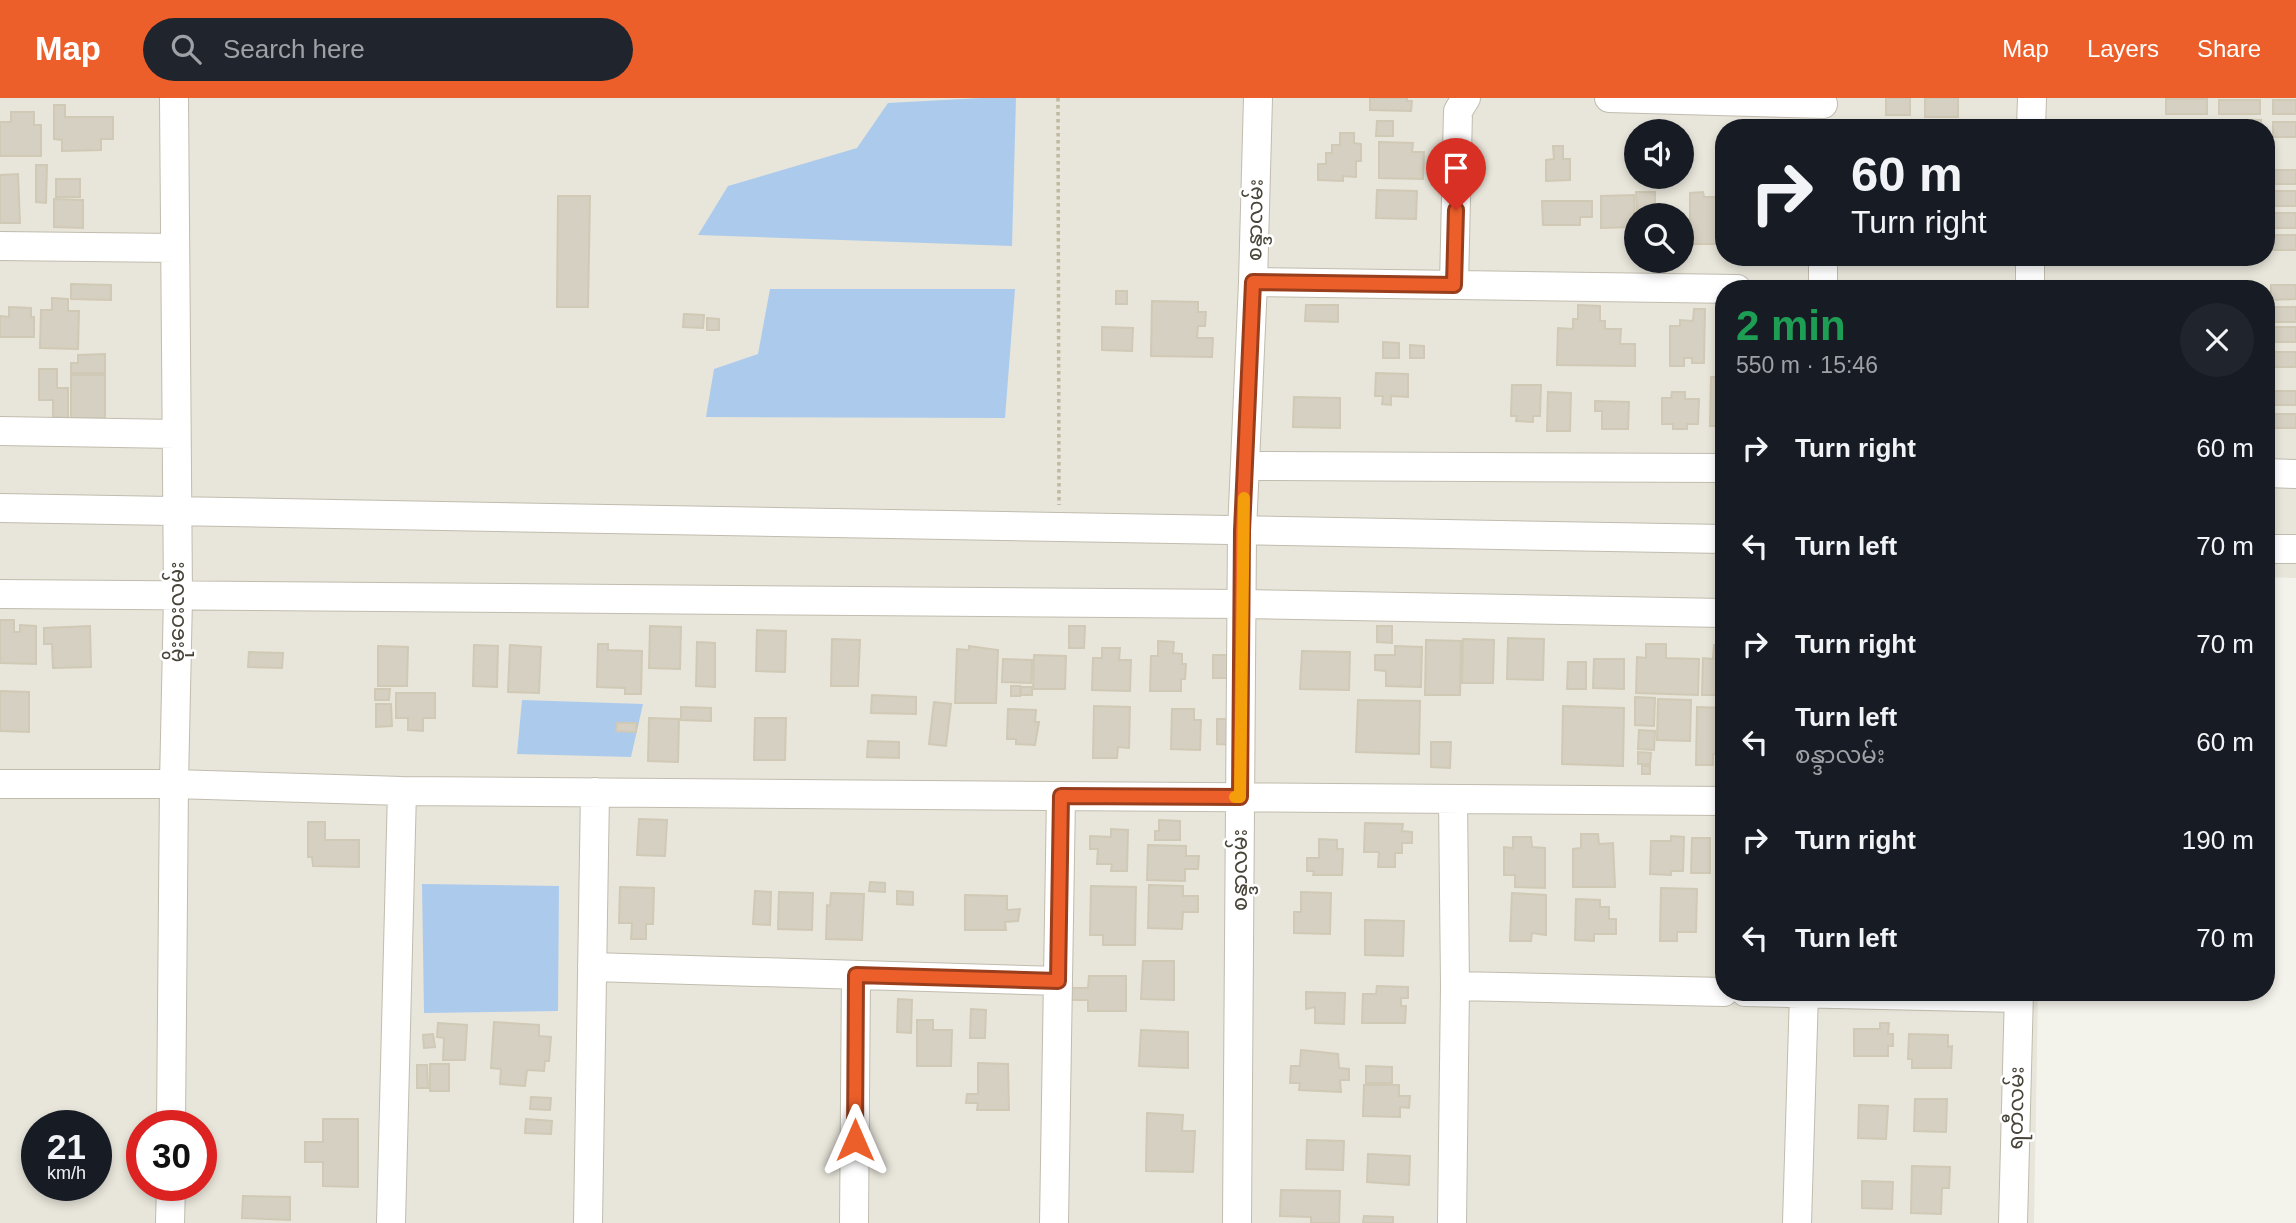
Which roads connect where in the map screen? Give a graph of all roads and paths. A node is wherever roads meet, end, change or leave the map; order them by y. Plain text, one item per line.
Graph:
1 (174, 98) edge
2 (1058, 98) edge
3 (1258, 98) edge
4 (1466, 98) edge
5 (1609, 98) edge
6 (2032, 98) edge
7 (1823, 110) edge
8 (2031, 119) edge
9 (0, 246) edge
10 (175, 248) junction
11 (1253, 282) junction
12 (1454, 285) junction
13 (1715, 289) edge
14 (0, 431) edge
15 (176, 434) junction
16 (1245, 466) junction
17 (1715, 468) edge
18 (2275, 473) edge
19 (2296, 474) edge
20 (0, 508) edge
21 (177, 510) junction
22 (1059, 527) junction
23 (1242, 531) junction
24 (1715, 539) edge
25 (2275, 549) edge
26 (2296, 550) edge
27 (0, 594) edge
28 (178, 597) junction
29 (1242, 604) junction
30 (1715, 613) edge
31 (0, 784) edge
32 (174, 784) junction
33 (402, 791) junction
34 (595, 792) junction
35 (1061, 796) junction
36 (1240, 797) junction
37 (1453, 799) junction
38 (1715, 801) edge
39 (592, 967) junction
40 (856, 975) junction
41 (1058, 981) junction
42 (1455, 986) junction
43 (1715, 992) edge
44 (1804, 1001) edge
45 (2019, 1001) edge
46 (171, 1110) edge
47 (170, 1201) edge
48 (170, 1223) edge
49 (391, 1223) edge
50 (587, 1223) edge
51 (854, 1223) edge
52 (1054, 1223) edge
53 (1237, 1223) edge
54 (1452, 1223) edge
55 (1797, 1223) edge
56 (2013, 1223) edge

1 - 10 street, မိုးဝေးလမ်း
2 - 22 path
3 - 11 street, စန္ဒာလမ်း
4 - 12 street
5 - 7 street
6 - 8 street
9 - 10 street
10 - 15 street, မိုးဝေးလမ်း
11 - 12 street
11 - 16 street, စန္ဒာလမ်း
12 - 13 street
14 - 15 street
15 - 21 street, မိုးဝေးလမ်း
16 - 17 street
16 - 23 street, စန္ဒာလမ်း
18 - 19 street
20 - 21 street
21 - 22 street
21 - 28 street, မိုးဝေးလမ်း
22 - 23 street
23 - 24 street
23 - 29 street, စန္ဒာလမ်း
25 - 26 street
27 - 28 street
28 - 29 street
28 - 32 street, မိုးဝေးလမ်း
29 - 30 street
29 - 36 street, စန္ဒာလမ်း
31 - 32 street
32 - 33 street
32 - 46 street, မိုးဝေးလမ်း
33 - 34 street
33 - 49 street
34 - 35 street
34 - 39 street
35 - 36 street
35 - 41 street
36 - 37 street
36 - 53 street, စန္ဒာလမ်း
37 - 38 street
37 - 42 street
39 - 40 street
39 - 50 street
40 - 41 street
40 - 51 street
41 - 52 street
42 - 43 street
42 - 54 street
44 - 55 street
45 - 56 street, ရတီလမ်း
47 - 48 street

